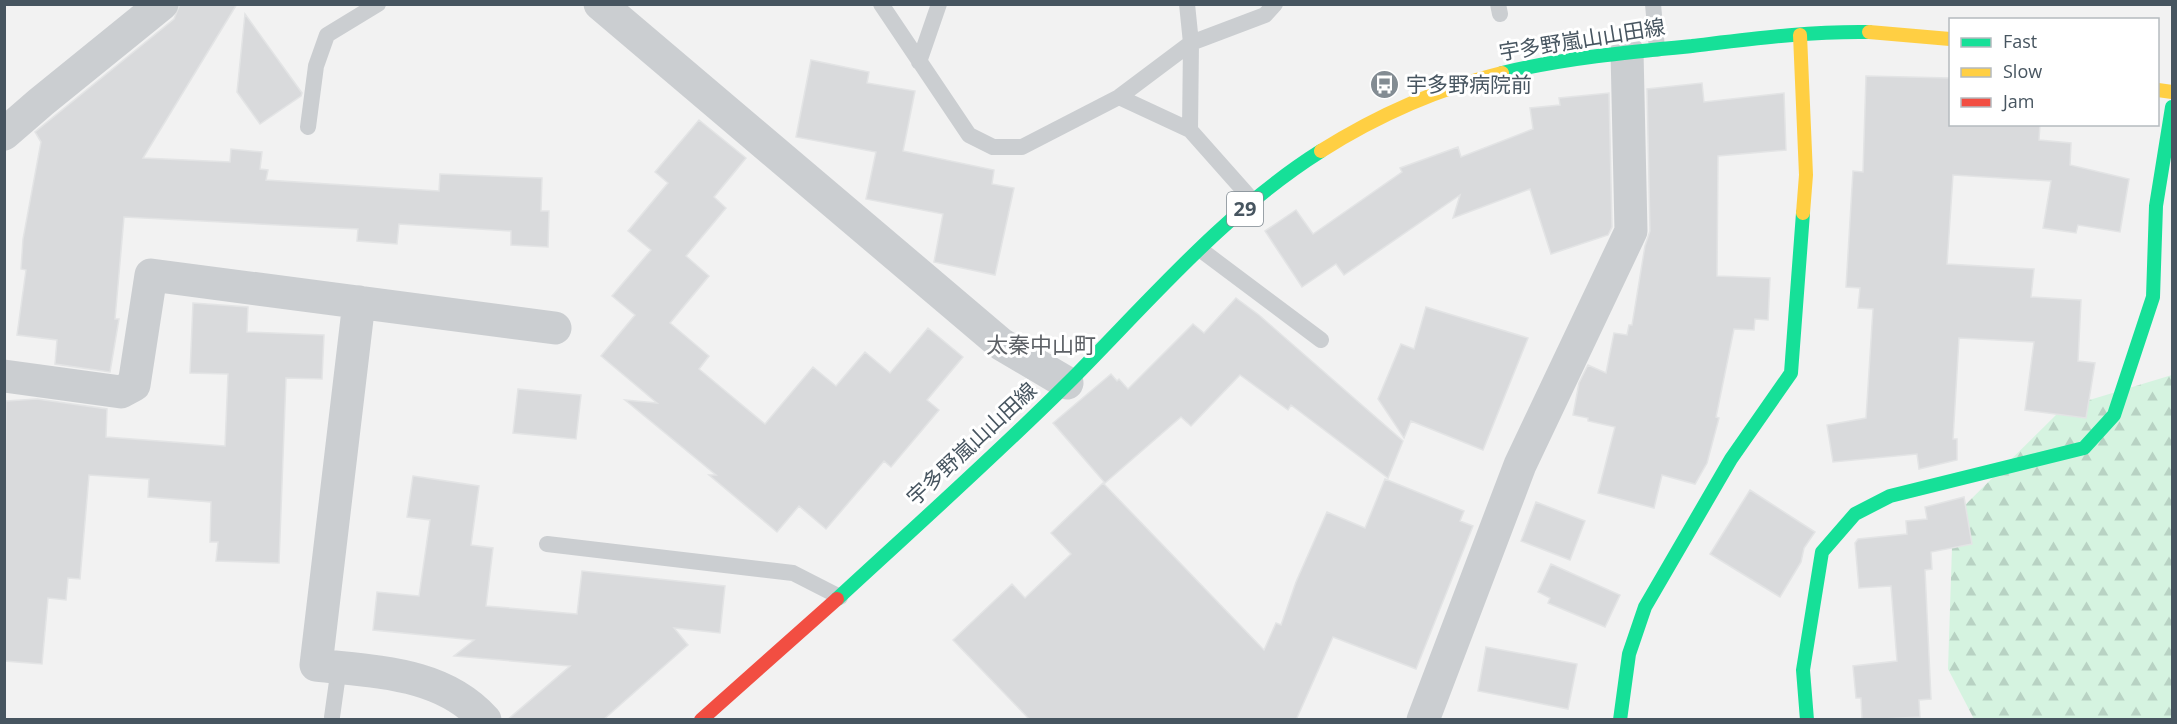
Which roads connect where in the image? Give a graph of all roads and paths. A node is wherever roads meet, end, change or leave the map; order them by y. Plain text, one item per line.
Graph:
1 (162, 4) edge
2 (378, 4) edge
3 (600, 4) edge
4 (881, 4) edge
5 (939, 4) edge
6 (1187, 4) edge
7 (1275, 4) edge
8 (1653, 4) edge
9 (1800, 35) junction
10 (1949, 39) edge
11 (1191, 43) junction
12 (1642, 50) junction
13 (919, 62) junction
14 (1119, 98) junction
15 (2172, 107) edge
16 (308, 127) dead end
17 (1190, 130) junction
18 (4, 134) edge
19 (1254, 201) junction
20 (1201, 250) junction
21 (359, 302) junction
22 (555, 328) dead end
23 (1321, 340) dead end
24 (4, 376) edge
25 (1067, 383) junction
26 (547, 544) dead end
27 (840, 597) junction
28 (339, 667) junction
29 (722, 702) junction
30 (332, 717) dead end
31 (485, 720) edge
32 (701, 720) edge
33 (729, 720) edge
34 (1423, 720) edge
35 (1620, 720) edge
36 (1806, 720) edge

1 - 18 street
2 - 16 lane
3 - 25 street
4 - 13 lane
5 - 13 lane
6 - 11 lane
7 - 11 lane
8 - 12 lane
9 - 10 street, 宇多野嵐山山田線 / 29
9 - 12 street, 宇多野嵐山山田線 / 29
9 - 35 street
11 - 14 lane
11 - 17 lane
12 - 19 street, 宇多野嵐山山田線 / 29
12 - 34 street
13 - 14 lane
14 - 17 lane
15 - 36 street
17 - 19 lane
19 - 20 street, 宇多野嵐山山田線 / 29
20 - 23 lane
20 - 25 street, 宇多野嵐山山田線 / 29
21 - 22 street
21 - 24 street
21 - 28 street
25 - 27 street, 宇多野嵐山山田線 / 29
26 - 27 lane
27 - 29 street, 宇多野嵐山山田線 / 29
28 - 30 lane
28 - 31 street
29 - 32 street, 宇多野嵐山山田線 / 29
29 - 33 lane

